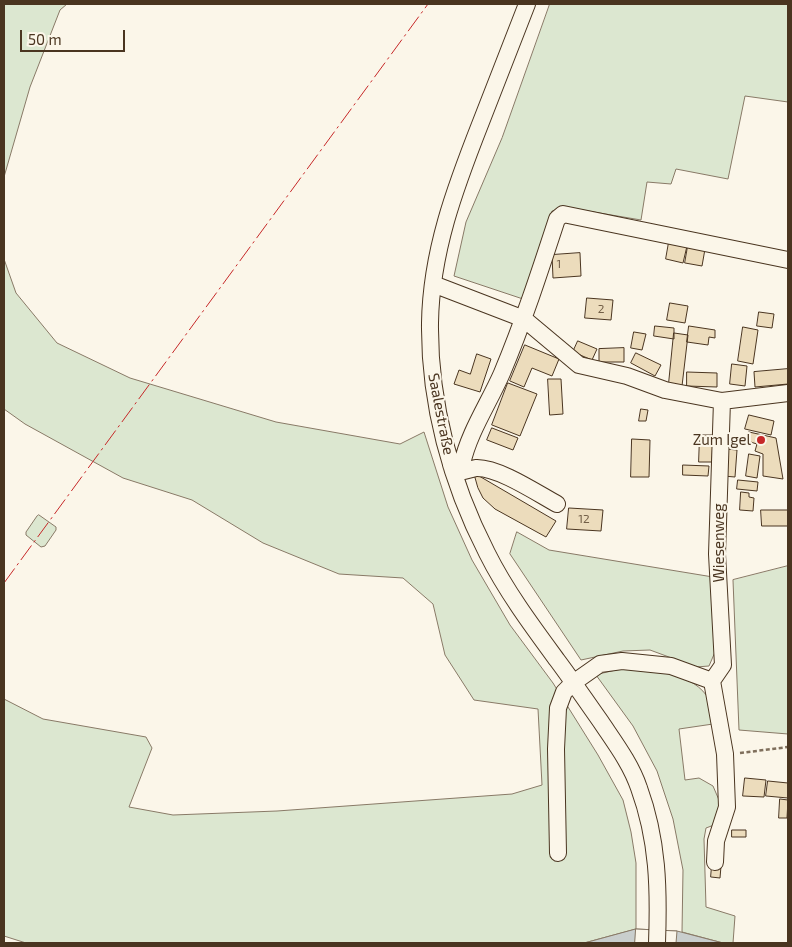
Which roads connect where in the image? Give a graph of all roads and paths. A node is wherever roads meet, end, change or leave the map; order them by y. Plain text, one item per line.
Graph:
1 (527, 4) edge
2 (788, 260) edge
3 (434, 284) junction
4 (524, 319) junction
5 (788, 393) edge
6 (722, 401) junction
7 (458, 468) junction
8 (557, 504) dead end
9 (712, 681) junction
10 (573, 682) junction
11 (788, 747) edge
12 (725, 754) junction
13 (558, 853) dead end
14 (715, 862) dead end
15 (657, 943) edge

1 - 3 street, Saalestraße
2 - 4 street
3 - 4 street
3 - 7 street, Saalestraße
4 - 6 street
4 - 7 street
5 - 6 street
6 - 9 street, Wiesenweg
7 - 8 street
7 - 10 street, Saalestraße
9 - 10 street
9 - 12 street
10 - 13 street
10 - 15 street, Saalestraße
11 - 12 path
12 - 14 street

